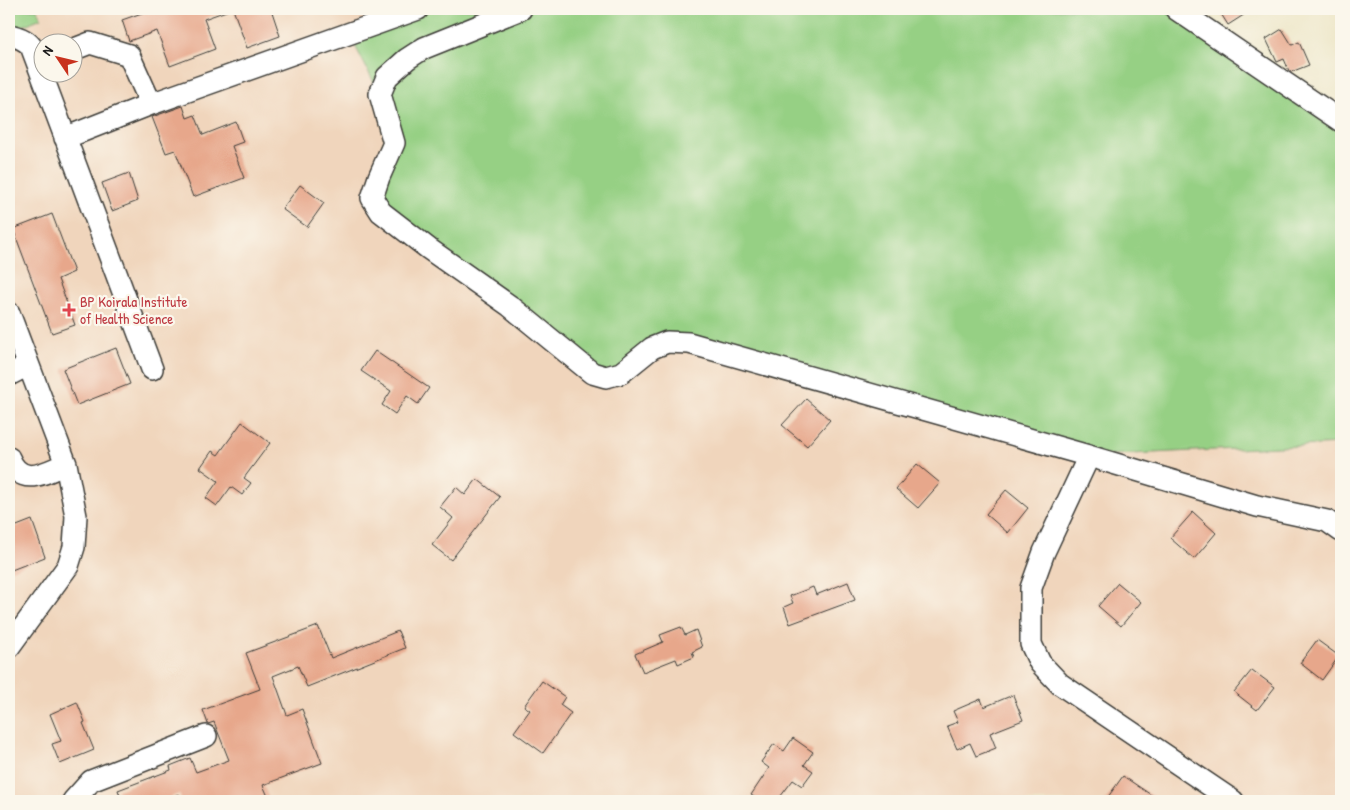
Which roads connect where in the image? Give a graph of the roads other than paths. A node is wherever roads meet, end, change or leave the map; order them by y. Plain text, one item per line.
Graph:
1 (418, 9) edge
2 (521, 9) edge
3 (1176, 9) edge
4 (9, 35) edge
5 (82, 46) edge
6 (32, 48) edge
7 (46, 82) edge
8 (150, 104) junction
9 (1341, 120) edge
10 (65, 138) junction
11 (9, 313) edge
12 (28, 365) junction
13 (152, 369) dead end
14 (9, 375) edge
15 (1090, 456) junction
16 (9, 458) edge
17 (66, 464) junction
18 (1341, 531) edge
19 (9, 647) edge
20 (206, 736) dead end
21 (73, 801) edge
22 (1232, 801) edge

1 - 8 street
2 - 15 street
3 - 9 street
4 - 6 street
5 - 8 street
7 - 10 street
8 - 10 street
10 - 13 street
11 - 12 street
12 - 14 street
12 - 17 street
15 - 18 street
15 - 22 street
16 - 17 street
17 - 19 street
20 - 21 street

